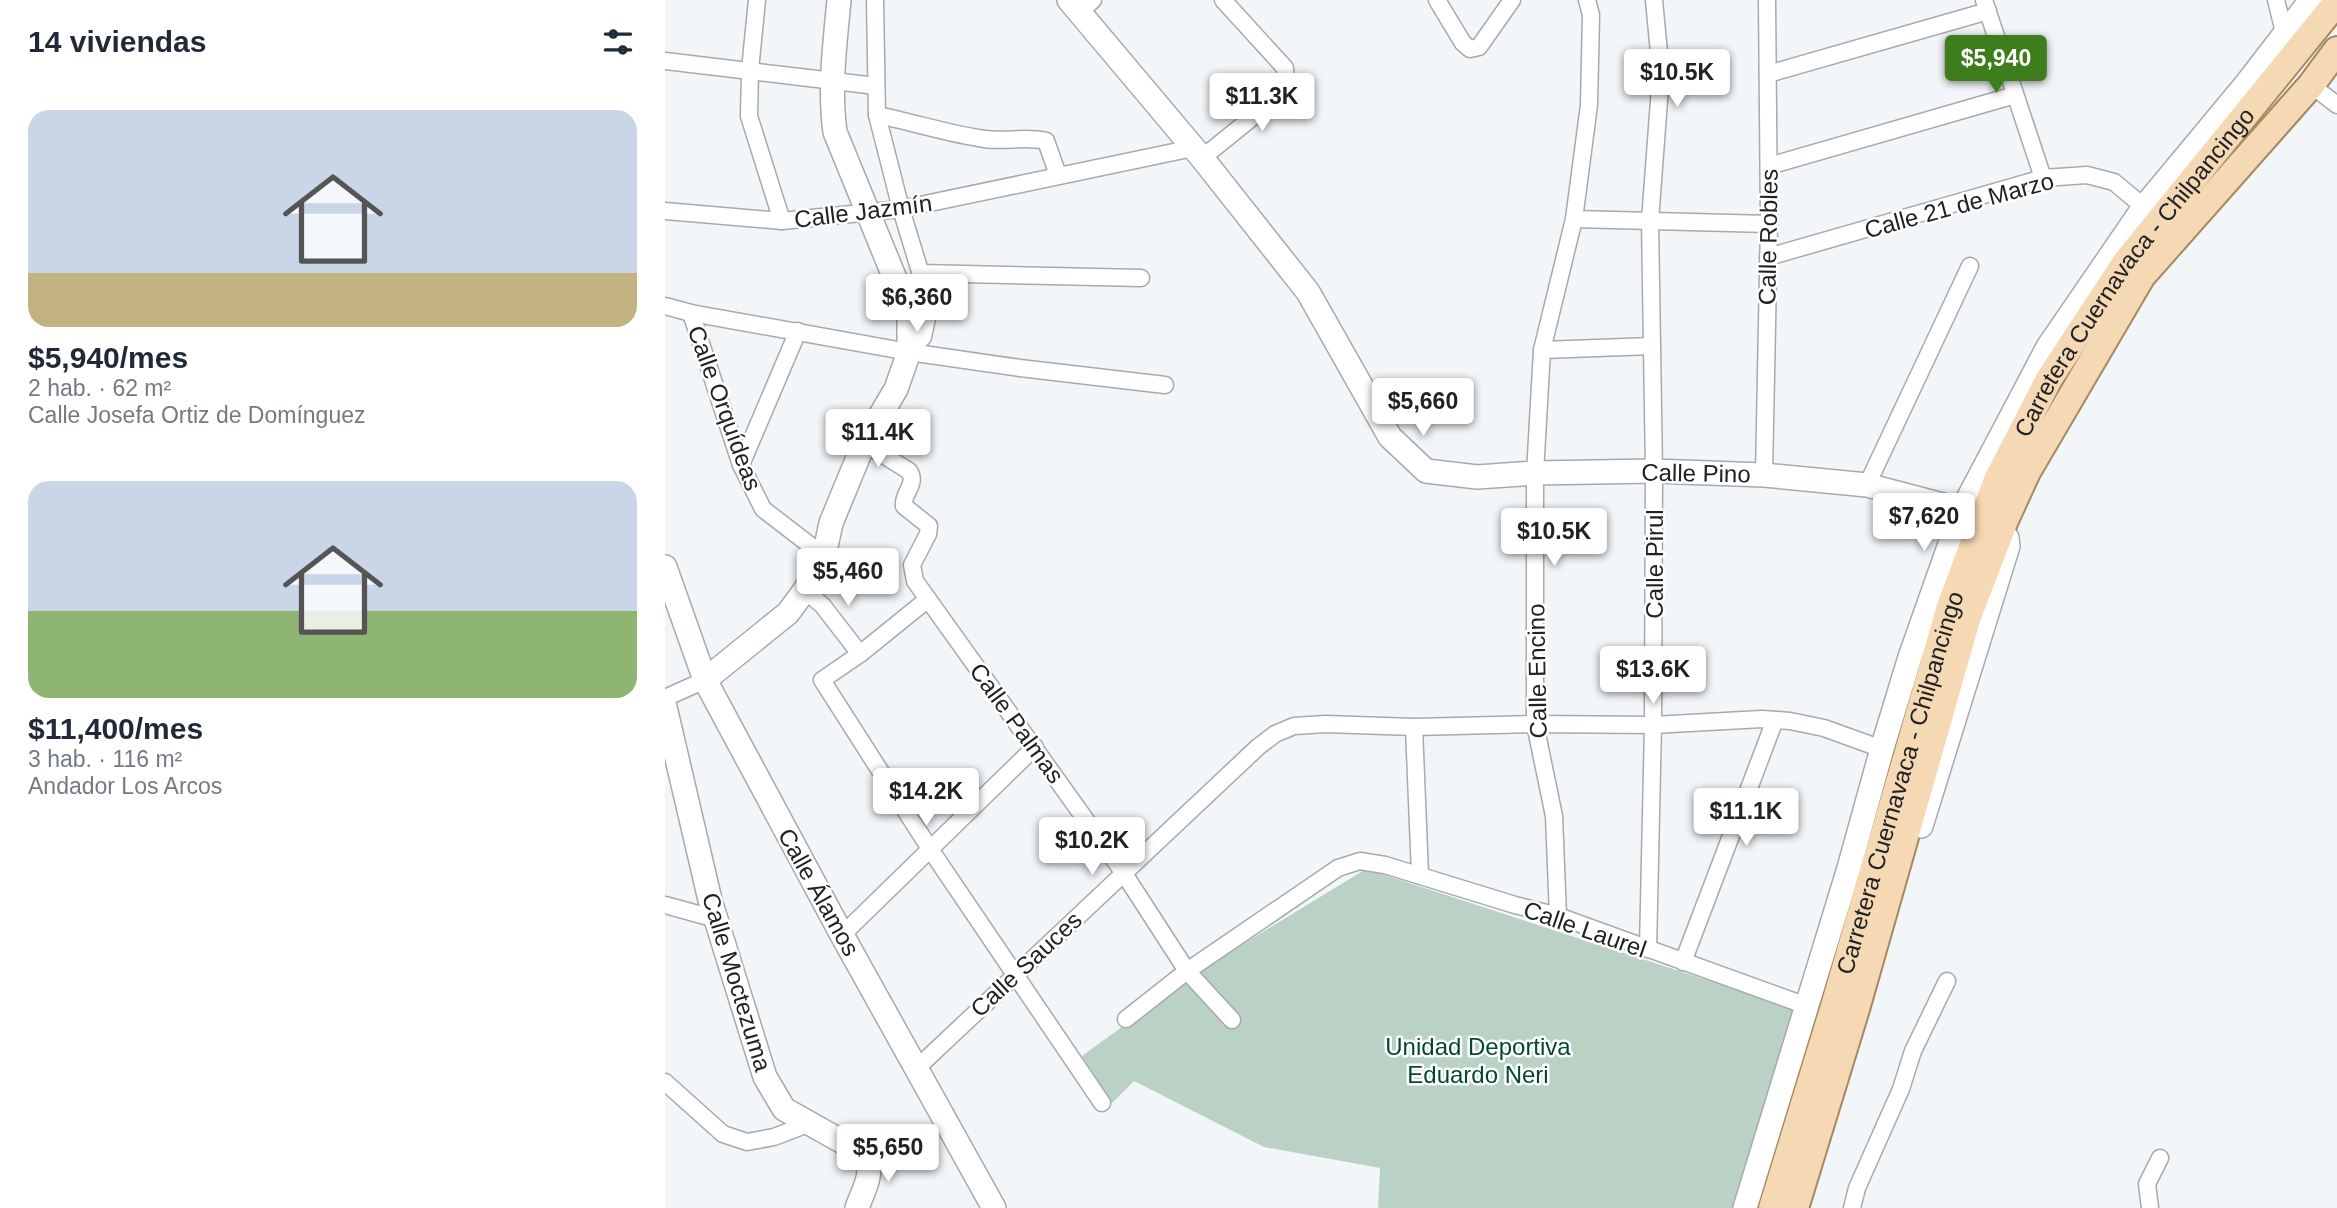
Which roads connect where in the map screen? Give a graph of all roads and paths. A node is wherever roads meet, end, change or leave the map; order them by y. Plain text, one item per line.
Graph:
1 (757, 0) edge
2 (839, 0) edge
3 (875, 0) edge
4 (1223, 0) edge
5 (1437, 0) edge
6 (1513, 0) edge
7 (1587, 0) edge
8 (1654, 0) edge
9 (1767, 0) edge
10 (2276, 0) edge
11 (2311, 0) edge
12 (2337, 2) edge
13 (1080, 4) edge
14 (1986, 6) edge
15 (2285, 36) junction
16 (2337, 50) edge
17 (665, 61) edge
18 (750, 70) junction
19 (1768, 74) junction
20 (833, 80) junction
21 (2311, 85) junction
22 (876, 86) junction
23 (2015, 95) junction
24 (2337, 106) edge
25 (877, 115) junction
26 (1198, 153) junction
27 (1769, 166) junction
28 (1058, 175) junction
29 (2043, 178) junction
30 (2144, 207) junction
31 (901, 209) junction
32 (665, 211) edge
33 (866, 211) junction
34 (1574, 219) junction
35 (782, 221) junction
36 (1650, 221) junction
37 (1769, 224) junction
38 (1768, 257) junction
39 (1970, 266) dead end
40 (921, 273) junction
41 (1142, 278) dead end
42 (665, 306) edge
43 (691, 313) junction
44 (797, 331) junction
45 (1652, 346) junction
46 (1542, 349) junction
47 (909, 352) junction
48 (1165, 385) dead end
49 (864, 443) junction
50 (741, 465) junction
51 (1654, 471) junction
52 (1535, 473) junction
53 (1764, 475) junction
54 (1867, 485) junction
55 (1962, 510) junction
56 (2005, 520) junction
57 (824, 556) junction
58 (665, 567) edge
59 (805, 590) junction
60 (928, 599) junction
61 (860, 654) junction
62 (705, 680) junction
63 (665, 698) edge
64 (665, 707) edge
65 (1775, 720) junction
66 (1535, 724) junction
67 (1653, 724) junction
68 (1414, 727) junction
69 (1035, 747) junction
70 (1882, 749) junction
71 (930, 849) junction
72 (1123, 872) junction
73 (1420, 875) junction
74 (665, 905) edge
75 (1558, 916) junction
76 (716, 919) junction
77 (842, 935) junction
78 (1648, 949) junction
79 (1683, 962) junction
80 (1187, 971) junction
81 (1016, 974) junction
82 (1947, 981) dead end
83 (1807, 1006) junction
84 (1126, 1019) dead end
85 (1232, 1020) dead end
86 (918, 1068) junction
87 (665, 1082) edge
88 (1102, 1103) dead end
89 (808, 1124) junction
90 (2160, 1158) dead end
91 (857, 1208) edge
92 (994, 1208) edge
93 (1745, 1208) edge
94 (1772, 1208) edge
95 (1795, 1208) edge
96 (1807, 1208) edge
97 (1852, 1208) edge
98 (2150, 1208) edge

1 - 18 street
2 - 20 street
3 - 22 street
4 - 26 street
5 - 6 street
7 - 34 street, Calle Encino
8 - 36 street, Calle Pirul
9 - 19 street, Calle Robles
10 - 15 street
11 - 15 street
12 - 94 main road, Carretera Cuernavaca - Chilpancingo
13 - 26 street
14 - 19 street
14 - 23 street
15 - 30 street
16 - 21 main road, Carretera Cuernavaca - Chilpancingo
17 - 18 street
18 - 20 street
18 - 35 street
19 - 27 street, Calle Robles
20 - 22 street
20 - 33 street
21 - 24 street
21 - 56 main road, Carretera Cuernavaca - Chilpancingo
22 - 25 street
23 - 27 street
23 - 29 street
25 - 28 street
25 - 31 street
26 - 28 street, Calle Jazmín
26 - 52 street, Calle Pino
27 - 37 street, Calle Robles
28 - 31 street, Calle Jazmín
29 - 30 street, Calle 21 de Marzo
29 - 38 street, Calle 21 de Marzo
30 - 55 street
31 - 33 street, Calle Jazmín
31 - 40 street
32 - 35 street, Calle Jazmín
33 - 35 street, Calle Jazmín
33 - 47 street
34 - 36 street
34 - 46 street, Calle Encino
36 - 37 street
36 - 45 street, Calle Pirul
37 - 38 street, Calle Robles
38 - 53 street, Calle Robles
39 - 54 street
40 - 41 street
40 - 47 street
42 - 43 street
43 - 44 street
43 - 50 street, Calle Orquídeas
44 - 47 street
44 - 50 street
45 - 46 street
45 - 51 street, Calle Pirul
46 - 52 street, Calle Encino
47 - 48 street
47 - 49 street
49 - 57 street
49 - 60 street, Calle Palmas
50 - 57 street, Calle Orquídeas
51 - 52 street, Calle Pino
51 - 53 street, Calle Pino
51 - 67 street, Calle Pirul
52 - 66 street, Calle Encino
53 - 54 street, Calle Pino
54 - 55 street, Calle Pino
55 - 70 street
56 - 95 main road, Carretera Cuernavaca - Chilpancingo
56 - 96 street
57 - 59 street
58 - 62 street, Calle Álamos
59 - 61 street
59 - 62 street
60 - 61 street
60 - 69 street, Calle Palmas
61 - 71 street
62 - 63 street
62 - 77 street, Calle Álamos
64 - 76 street, Calle Moctezuma
65 - 67 street
65 - 70 street
65 - 79 street
66 - 67 street
66 - 68 street
66 - 75 street, Calle Encino
67 - 78 street, Calle Pirul
68 - 72 street, Calle Sauces
68 - 73 street
69 - 71 street
69 - 72 street, Calle Palmas
70 - 83 street
71 - 77 street
71 - 81 street
72 - 80 street, Calle Palmas
72 - 81 street, Calle Sauces
73 - 75 street, Calle Laurel
73 - 80 street, Calle Laurel
74 - 76 street
75 - 78 street, Calle Laurel
76 - 89 street, Calle Moctezuma
77 - 86 street, Calle Álamos
78 - 79 street, Calle Laurel
79 - 83 street, Calle Laurel
80 - 84 street
80 - 85 street, Calle Palmas
81 - 86 street, Calle Sauces
81 - 88 street
82 - 97 street
83 - 93 street
86 - 92 street, Calle Álamos
87 - 89 street
89 - 91 street, Calle Moctezuma
90 - 98 street

